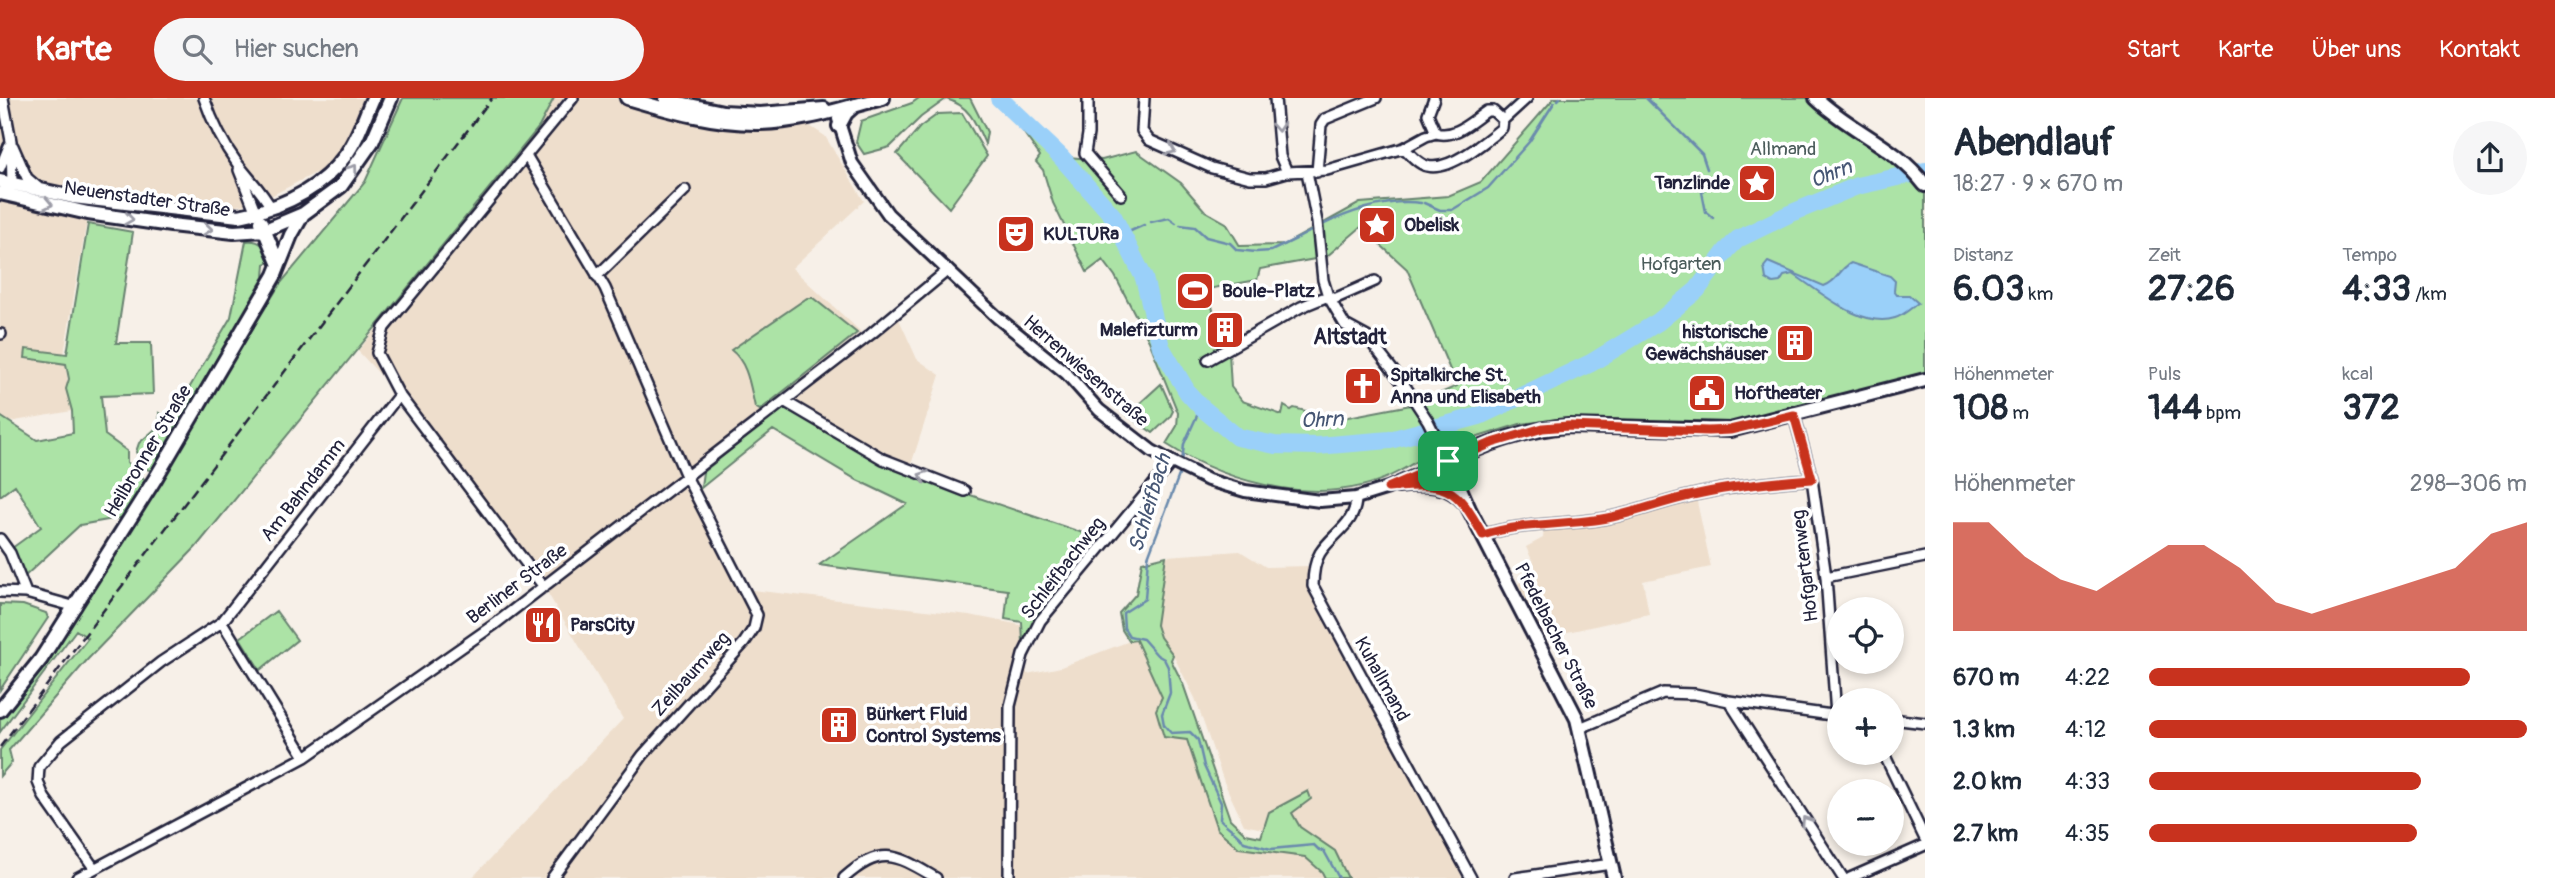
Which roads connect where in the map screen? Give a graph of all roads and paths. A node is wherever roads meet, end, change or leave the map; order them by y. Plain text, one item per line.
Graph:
1 (3, 98) edge
2 (204, 98) edge
3 (373, 98) edge
4 (391, 98) edge
5 (573, 98) edge
6 (627, 98) edge
7 (658, 98) edge
8 (883, 98) edge
9 (1088, 98) edge
10 (1144, 98) edge
11 (1275, 98) edge
12 (1376, 98) edge
13 (1434, 98) edge
14 (1527, 98) edge
15 (1817, 98) edge
16 (855, 105) junction
17 (835, 109) junction
18 (814, 117) junction
19 (1503, 120) junction
20 (839, 126) junction
21 (1436, 133) junction
22 (11, 141) junction
23 (1404, 148) junction
24 (526, 155) junction
25 (236, 162) junction
26 (0, 168) edge
27 (1287, 172) junction
28 (1312, 172) junction
29 (1925, 185) edge
30 (5, 188) edge
31 (685, 190) dead end
32 (42, 191) junction
33 (1121, 195) dead end
34 (271, 208) junction
35 (257, 213) junction
36 (303, 214) junction
37 (279, 225) junction
38 (265, 229) junction
39 (285, 248) junction
40 (279, 265) junction
41 (947, 270) junction
42 (597, 276) junction
43 (1375, 281) dead end
44 (1328, 296) junction
45 (1208, 360) dead end
46 (1925, 380) edge
47 (400, 395) junction
48 (784, 401) junction
49 (1794, 415) junction
50 (1448, 461) junction
51 (1174, 464) junction
52 (687, 476) junction
53 (1812, 479) junction
54 (1388, 488) junction
55 (965, 491) dead end
56 (1356, 498) junction
57 (1469, 509) junction
58 (1483, 535) junction
59 (0, 539) edge
60 (1925, 557) edge
61 (1826, 577) junction
62 (544, 587) junction
63 (0, 592) edge
64 (26, 593) junction
65 (76, 607) junction
66 (222, 622) junction
67 (1835, 688) edge
68 (1729, 701) junction
69 (0, 710) edge
70 (1827, 714) edge
71 (1904, 720) edge
72 (1925, 723) edge
73 (1580, 728) junction
74 (305, 757) junction
75 (1889, 765) edge
76 (1925, 839) edge
77 (1925, 845) edge
78 (1611, 864) junction
79 (94, 868) junction
80 (557, 876) edge
81 (77, 878) edge
82 (845, 878) edge
83 (936, 878) edge
84 (1009, 878) edge
85 (1471, 878) edge
86 (1516, 878) edge
87 (1614, 878) edge
88 (1843, 878) edge
89 (1850, 878) edge

1 - 22 street
2 - 25 street
3 - 34 main road
36 -> 4 main road
5 - 24 street
6 - 18 main road
7 - 17 main road
8 - 16 main road
9 - 33 street
10 -> 27 street
11 -> 27 street
12 - 28 street
13 - 21 street
14 - 19 street
15 - 29 main road
16 - 17 main road
16 - 20 main road
17 - 18 main road
17 - 20 street, Herrenwiesenstraße
18 - 20 street
19 - 21 street
19 - 23 street
20 - 41 street, Herrenwiesenstraße
21 - 23 street
22 - 26 street
22 - 30 street
22 - 32 street
23 - 28 street
24 - 42 street, Zeilbaumweg
24 - 47 street
25 - 34 street
25 - 35 street
27 - 28 street
28 - 44 street
30 - 32 main road, Neuenstadter Straße
30 -> 38 main road, Neuenstadter Straße
31 - 42 street
32 - 35 main road, Neuenstadter Straße
34 - 35 main road
34 - 37 main road
35 - 38 main road
36 - 37 main road
36 - 39 main road, Heilbronner Straße
37 - 38 main road, Neuenstadter Straße
37 - 39 main road
38 - 40 main road
39 - 40 main road, Heilbronner Straße
40 - 65 main road, Heilbronner Straße
41 - 48 street, Berliner Straße
41 - 51 street, Herrenwiesenstraße
42 - 52 street, Zeilbaumweg
43 - 44 street
44 - 45 street
44 - 50 street
46 - 49 main road
47 - 62 street
47 - 66 street, Am Bahndamm
48 - 52 street, Berliner Straße
55 -> 48 street
49 - 50 main road
49 - 53 street, Hofgartenweg
50 - 54 street, Herrenwiesenstraße
50 - 57 main road, Pfedelbacher Straße
51 - 56 street, Herrenwiesenstraße
51 - 84 street, Schleifbachweg
52 - 62 street, Berliner Straße
52 - 80 street, Zeilbaumweg
53 - 58 street
53 - 61 street, Hofgartenweg
54 - 56 street, Herrenwiesenstraße
54 - 57 street
56 - 85 street, Kuhallmand
57 - 58 main road, Pfedelbacher Straße
58 - 73 main road, Pfedelbacher Straße
59 - 64 street
60 - 61 street
61 - 67 street, Hofgartenweg
62 - 74 street, Berliner Straße
63 - 64 street
64 - 65 street
65 - 69 main road, Heilbronner Straße
66 - 74 street
66 - 79 street, Am Bahndamm
68 - 70 street
68 - 73 street
88 -> 68 street
71 - 72 street
73 - 78 main road, Pfedelbacher Straße
74 - 79 street, Berliner Straße
75 - 76 street
77 - 89 street
78 - 86 street
78 - 87 main road, Pfedelbacher Straße
79 - 81 street, Berliner Straße
82 - 83 street

